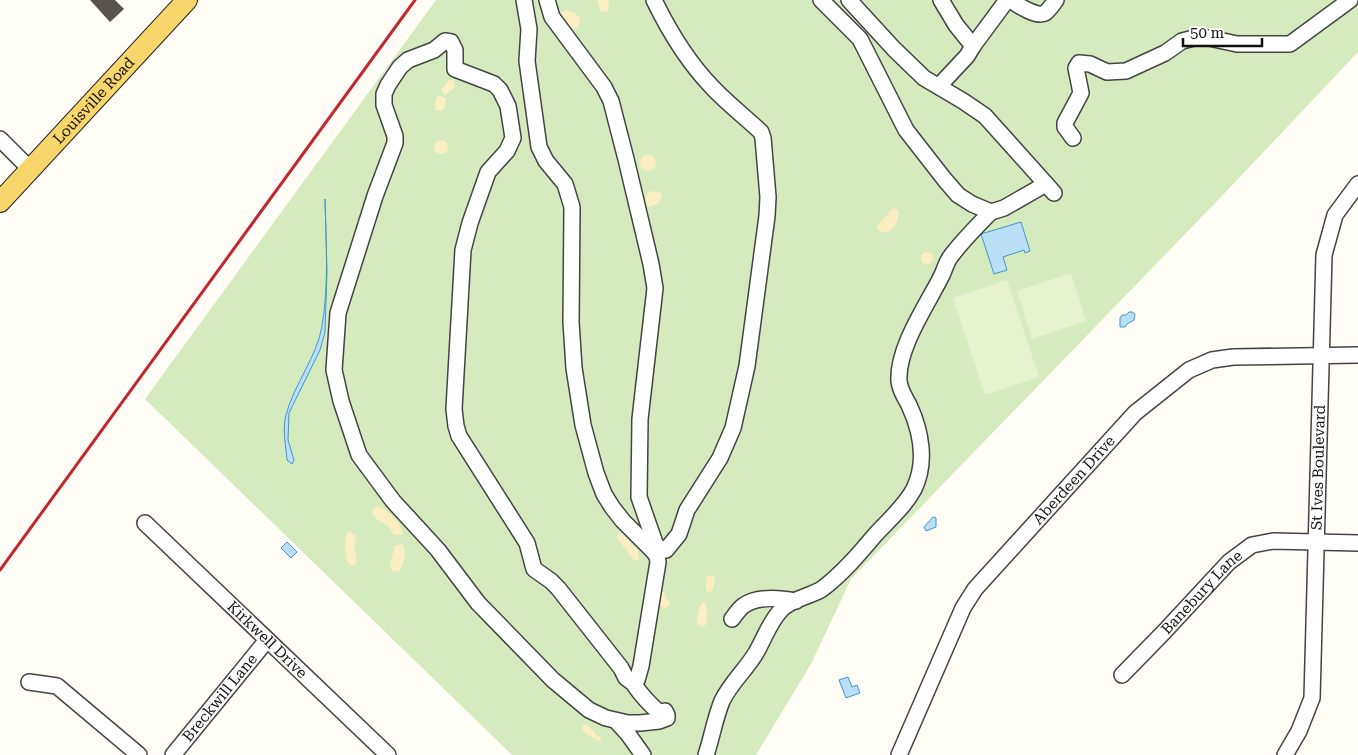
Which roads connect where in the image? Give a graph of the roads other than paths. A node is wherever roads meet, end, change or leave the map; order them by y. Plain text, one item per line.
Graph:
1 (187, 0) edge
2 (524, 0) edge
3 (546, 0) edge
4 (654, 0) edge
5 (821, 0) edge
6 (849, 0) edge
7 (941, 0) edge
8 (1007, 0) edge
9 (1011, 0) edge
10 (1056, 0) edge
11 (1350, 0) edge
12 (973, 46) junction
13 (938, 86) junction
14 (1073, 138) dead end
15 (0, 139) edge
16 (30, 169) junction
17 (1358, 184) edge
18 (0, 202) edge
19 (991, 212) junction
20 (1358, 355) edge
21 (1322, 356) junction
22 (145, 523) dead end
23 (1317, 542) junction
24 (1358, 543) edge
25 (657, 551) junction
26 (796, 600) junction
27 (732, 619) dead end
28 (267, 640) junction
29 (1122, 675) dead end
30 (29, 682) dead end
31 (633, 683) junction
32 (616, 721) junction
33 (139, 755) edge
34 (173, 755) edge
35 (388, 755) edge
36 (643, 755) edge
37 (706, 755) edge
38 (899, 755) edge
39 (1285, 755) edge

1 - 16 main road, Louisville Road
2 - 25 street
3 - 25 street
4 - 25 street
5 - 19 street
6 - 13 street
7 - 12 street
8 - 12 street
9 - 10 street
11 - 14 street
12 - 13 street
13 - 19 street
15 - 16 street
16 - 18 main road, Louisville Road
17 - 21 street, St Ives Boulevard
19 - 26 street
20 - 21 street, Aberdeen Drive
21 - 23 street, St Ives Boulevard
21 - 38 street, Aberdeen Drive
22 - 28 street, Kirkwell Drive
23 - 24 street, Banebury Lane
23 - 29 street, Banebury Lane
23 - 39 street, St Ives Boulevard
25 - 31 street
26 - 27 street
26 - 37 street
28 - 34 street, Breckwill Lane
28 - 35 street, Kirkwell Drive
30 - 33 street
31 - 32 street
31 - 32 street
32 - 36 street

